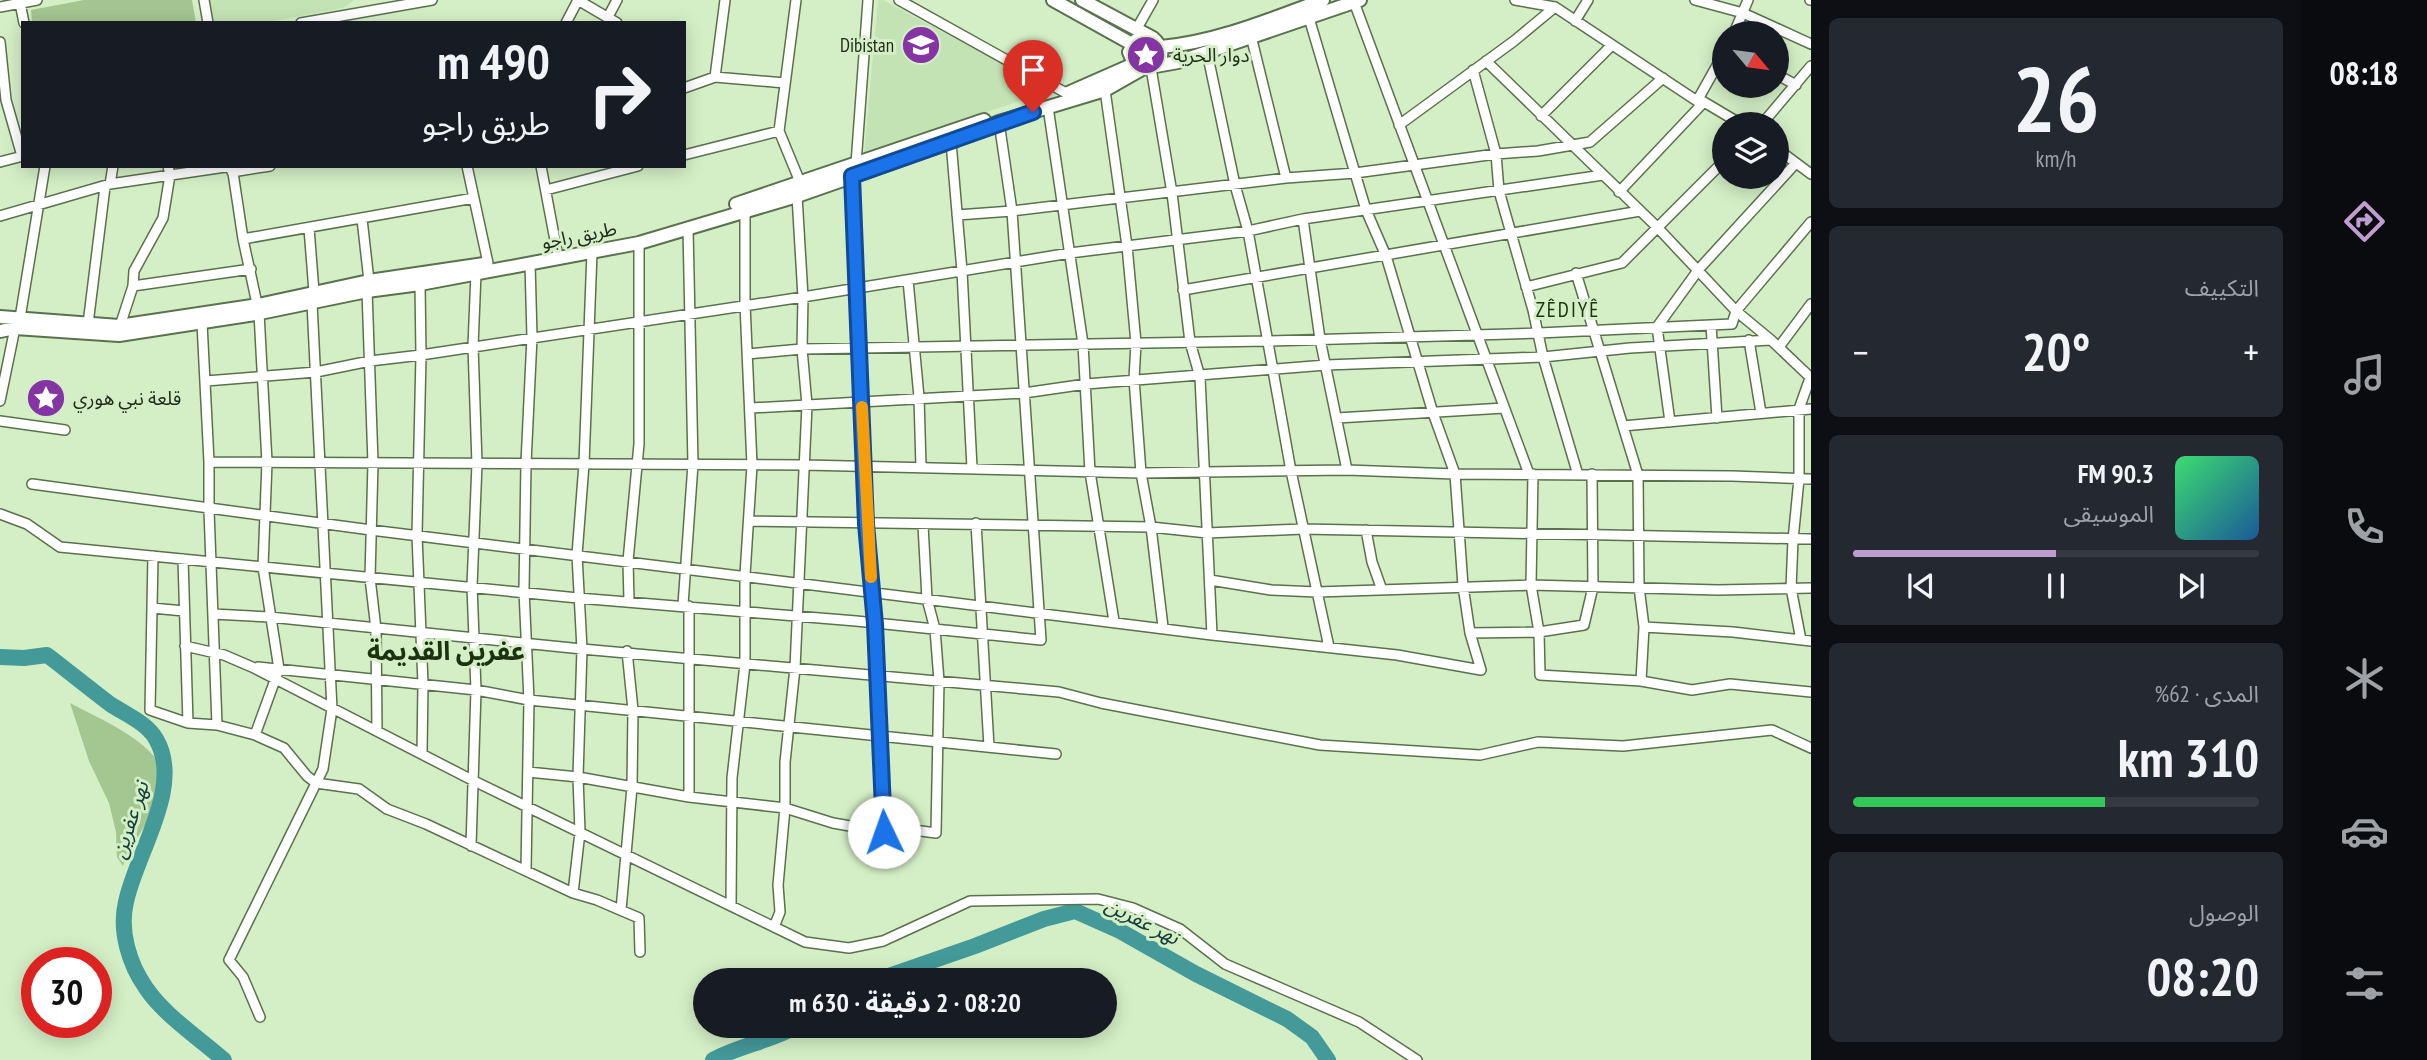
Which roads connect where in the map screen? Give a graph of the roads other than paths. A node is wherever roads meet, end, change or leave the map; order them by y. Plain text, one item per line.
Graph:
1 (37, 0) edge
2 (204, 0) edge
3 (432, 0) edge
4 (617, 0) edge
5 (725, 0) edge
6 (796, 0) edge
7 (868, 0) edge
8 (899, 0) edge
9 (1053, 0) edge
10 (1082, 0) edge
11 (1153, 0) edge
12 (1324, 0) edge
13 (1515, 0) edge
14 (1588, 0) edge
15 (1695, 0) edge
16 (1748, 0) edge
17 (1357, 1) edge
18 (20, 3) junction
19 (2, 4) edge
20 (1555, 7) junction
21 (1743, 13) junction
22 (608, 17) junction
23 (1309, 18) junction
24 (349, 19) edge
25 (24, 21) edge
26 (208, 21) edge
27 (324, 21) edge
28 (566, 21) edge
29 (614, 21) edge
30 (1576, 21) junction
31 (1739, 21) edge
32 (1136, 30) junction
33 (1251, 36) junction
34 (1149, 37) junction
35 (0, 42) edge
36 (1132, 44) junction
37 (1811, 44) edge
38 (1612, 45) junction
39 (1161, 47) junction
40 (1207, 52) junction
41 (1486, 61) junction
42 (1146, 66) junction
43 (1811, 66) edge
44 (1473, 70) junction
45 (2, 73) edge
46 (715, 77) junction
47 (1663, 78) junction
48 (1712, 78) edge
49 (1789, 81) edge
50 (785, 83) junction
51 (1796, 85) junction
52 (686, 87) edge
53 (1105, 90) junction
54 (1066, 93) junction
55 (3, 101) edge
56 (1701, 101) junction
57 (1048, 107) junction
58 (1720, 112) edge
59 (1772, 112) edge
60 (1541, 116) junction
61 (999, 122) junction
62 (1399, 125) junction
63 (779, 131) junction
64 (951, 142) junction
65 (1571, 145) junction
66 (21, 150) edge
67 (686, 154) edge
68 (1496, 154) junction
69 (21, 157) edge
70 (1789, 158) edge
71 (0, 162) edge
72 (1796, 163) junction
73 (1413, 164) junction
74 (45, 168) edge
75 (112, 168) edge
76 (232, 168) edge
77 (467, 168) edge
78 (541, 168) edge
79 (630, 168) edge
80 (169, 170) edge
81 (854, 170) junction
82 (1810, 170) edge
83 (1355, 173) junction
84 (1712, 173) edge
85 (1603, 175) junction
86 (1286, 178) junction
87 (800, 182) junction
88 (1235, 185) junction
89 (108, 186) junction
90 (546, 190) junction
91 (1499, 191) junction
92 (1172, 192) junction
93 (1619, 192) junction
94 (797, 196) junction
95 (474, 198) junction
96 (1121, 198) junction
97 (1428, 202) junction
98 (38, 205) junction
99 (1063, 205) junction
100 (745, 210) junction
101 (1366, 210) junction
102 (1012, 211) junction
103 (1640, 211) junction
104 (957, 215) junction
105 (0, 216) edge
106 (362, 219) junction
107 (1303, 219) junction
108 (1811, 222) edge
109 (1657, 227) junction
110 (309, 228) junction
111 (688, 228) junction
112 (1248, 230) junction
113 (1511, 233) junction
114 (1176, 238) junction
115 (243, 240) junction
116 (639, 243) junction
117 (1127, 246) junction
118 (1444, 246) junction
119 (557, 251) junction
120 (592, 252) junction
121 (1070, 253) junction
122 (1386, 256) junction
123 (488, 263) junction
124 (530, 263) junction
125 (1015, 263) junction
126 (1310, 266) junction
127 (251, 269) junction
128 (1699, 269) junction
129 (962, 271) junction
130 (476, 274) junction
131 (1576, 274) junction
132 (1255, 277) junction
133 (908, 280) junction
134 (419, 284) junction
135 (133, 286) junction
136 (368, 286) junction
137 (1526, 286) junction
138 (858, 287) junction
139 (1183, 290) junction
140 (803, 297) junction
141 (313, 298) junction
142 (745, 304) junction
143 (1811, 304) edge
144 (258, 309) junction
145 (1736, 311) junction
146 (690, 313) junction
147 (0, 317) edge
148 (640, 321) junction
149 (18, 323) junction
150 (202, 323) junction
151 (88, 324) junction
152 (1711, 325) junction
153 (1657, 327) junction
154 (590, 329) junction
155 (119, 330) junction
156 (1593, 330) junction
157 (0, 331) edge
158 (1539, 333) junction
159 (1478, 335) junction
160 (532, 337) junction
161 (1410, 337) junction
162 (1320, 339) junction
163 (1749, 340) junction
164 (1267, 341) junction
165 (1190, 342) junction
166 (1136, 343) junction
167 (1775, 343) junction
168 (1083, 344) junction
169 (1712, 344) junction
170 (473, 346) junction
171 (966, 346) junction
172 (1021, 346) junction
173 (1661, 346) junction
174 (861, 348) junction
175 (916, 348) junction
176 (802, 349) junction
177 (1601, 352) junction
178 (747, 354) junction
179 (421, 355) junction
180 (1543, 357) junction
181 (1486, 358) junction
182 (370, 361) junction
183 (1417, 362) junction
184 (1326, 365) junction
185 (1272, 370) junction
186 (316, 372) junction
187 (262, 377) junction
188 (1200, 377) junction
189 (1811, 378) edge
190 (1134, 380) junction
191 (206, 381) junction
192 (1086, 384) junction
193 (1024, 393) junction
194 (919, 397) junction
195 (969, 397) junction
196 (0, 401) edge
197 (861, 401) junction
198 (807, 405) junction
199 (751, 408) junction
200 (1504, 408) junction
201 (1799, 409) junction
202 (1811, 409) edge
203 (1433, 413) junction
204 (1761, 413) junction
205 (1338, 418) junction
206 (1717, 418) junction
207 (0, 421) edge
208 (1670, 422) junction
209 (1623, 426) junction
210 (65, 430) dead end
211 (209, 462) junction
212 (267, 462) junction
213 (320, 463) junction
214 (373, 463) junction
215 (420, 463) junction
216 (526, 463) junction
217 (477, 464) junction
218 (584, 464) junction
219 (693, 464) junction
220 (635, 465) junction
221 (805, 465) junction
222 (752, 466) junction
223 (865, 467) junction
224 (921, 467) junction
225 (972, 468) junction
226 (1029, 470) junction
227 (1347, 470) junction
228 (1291, 471) junction
229 (1090, 472) junction
230 (1204, 472) junction
231 (1142, 473) junction
232 (1455, 474) junction
233 (1531, 474) junction
234 (1592, 474) junction
235 (1578, 475) junction
236 (1638, 475) junction
237 (1799, 479) junction
238 (1811, 479) edge
239 (32, 484) dead end
240 (209, 510) junction
241 (0, 514) edge
242 (265, 516) junction
243 (749, 521) junction
244 (976, 523) junction
245 (323, 524) junction
246 (800, 524) junction
247 (866, 524) junction
248 (923, 524) junction
249 (1033, 524) junction
250 (1098, 526) junction
251 (1151, 527) junction
252 (1303, 529) junction
253 (371, 530) junction
254 (1367, 530) junction
255 (1459, 532) junction
256 (1207, 533) junction
257 (1533, 533) junction
258 (1593, 533) junction
259 (417, 535) junction
260 (1638, 535) junction
261 (1811, 539) edge
262 (1793, 540) junction
263 (474, 542) junction
264 (525, 548) junction
265 (577, 555) junction
266 (153, 556) junction
267 (183, 559) junction
268 (628, 561) junction
269 (211, 562) junction
270 (263, 567) junction
271 (684, 568) junction
272 (326, 572) junction
273 (745, 575) junction
274 (370, 578) junction
275 (1210, 580) junction
276 (418, 581) junction
277 (799, 584) junction
278 (1531, 585) junction
279 (472, 586) junction
280 (1462, 586) junction
281 (1593, 587) junction
282 (1639, 587) junction
283 (1791, 588) junction
284 (1811, 588) edge
285 (1382, 590) junction
286 (524, 591) junction
287 (872, 591) junction
288 (1317, 592) junction
289 (578, 598) junction
290 (927, 599) junction
291 (629, 601) junction
292 (981, 605) junction
293 (686, 606) junction
294 (152, 608) junction
295 (184, 611) junction
296 (745, 612) junction
297 (1039, 612) junction
298 (213, 614) junction
299 (797, 616) junction
300 (270, 617) junction
301 (1114, 621) junction
302 (327, 623) junction
303 (875, 624) junction
304 (1163, 627) junction
305 (1644, 627) junction
306 (376, 629) junction
307 (935, 629) junction
308 (1539, 632) junction
309 (1470, 633) junction
310 (422, 634) junction
311 (982, 635) junction
312 (1212, 635) junction
313 (474, 639) junction
314 (1806, 641) edge
315 (527, 643) junction
316 (185, 646) junction
317 (1329, 647) junction
318 (582, 649) junction
319 (627, 651) junction
320 (214, 653) junction
321 (690, 660) junction
322 (745, 664) junction
323 (252, 667) junction
324 (279, 668) junction
325 (795, 668) junction
326 (330, 673) junction
327 (876, 676) junction
328 (377, 679) junction
329 (276, 680) junction
330 (939, 681) junction
331 (1642, 681) junction
332 (423, 684) junction
333 (985, 686) junction
334 (476, 690) junction
335 (1811, 692) edge
336 (528, 700) junction
337 (581, 705) junction
338 (332, 709) junction
339 (633, 710) junction
340 (689, 716) junction
341 (738, 721) junction
342 (188, 723) junction
343 (217, 725) junction
344 (790, 727) junction
345 (377, 731) junction
346 (255, 735) junction
347 (880, 736) junction
348 (936, 742) junction
349 (989, 747) junction
350 (1811, 748) edge
351 (422, 753) junction
352 (1056, 754) dead end
353 (528, 772) junction
354 (578, 777) junction
355 (474, 780) junction
356 (316, 783) junction
357 (632, 787) junction
358 (689, 797) junction
359 (732, 803) junction
360 (528, 807) junction
361 (785, 808) junction
362 (884, 826) junction
363 (580, 832) junction
364 (471, 846) junction
365 (627, 855) junction
366 (526, 870) junction
367 (573, 893) junction
368 (731, 906) junction
369 (621, 910) junction
370 (774, 927) junction
371 (640, 953) dead end
372 (260, 1017) dead end
373 (1417, 1060) edge

1 - 18 street
2 - 26 street
3 - 24 street
4 - 22 street
5 - 46 street
6 - 50 street
7 - 81 street
8 - 54 street
9 - 36 main road
10 - 32 main road
11 - 32 street
12 - 39 main road
13 - 20 street
14 - 30 street
15 - 21 street
16 - 21 street
17 - 23 main road, طريق راجو
17 - 62 street
18 - 19 street
18 - 25 street
20 - 30 street
20 - 41 street
21 - 31 street
21 - 37 street
22 - 28 street
22 - 29 street
23 - 33 main road, طريق راجو
23 - 83 street
24 - 27 street
30 - 38 street
32 - 34 main road
33 - 40 main road, طريق راجو
33 - 86 street
34 - 36 main road
34 - 39 main road
35 - 45 street
36 - 42 main road
38 - 47 street
38 - 60 street
39 - 42 main road
40 - 42 main road, طريق راجو
40 - 88 street
41 - 44 street
41 - 60 street
42 - 53 main road, طريق راجو
42 - 54 main road, طريق راجو
42 - 92 street
43 - 51 street
44 - 62 street
44 - 68 street
45 - 55 street
46 - 50 street
46 - 52 street
47 - 56 street
47 - 65 street
48 - 56 street
49 - 51 street
50 - 63 street
51 - 59 street
53 - 57 main road, طريق راجو
53 - 96 street
54 - 81 main road, طريق راجو
55 - 66 street
56 - 58 street
56 - 93 street
57 - 61 main road, طريق راجو
57 - 99 street
60 - 65 street
61 - 64 main road, طريق راجو
61 - 102 street
62 - 73 street
63 - 67 street
63 - 87 street
64 - 81 main road, طريق راجو
64 - 104 street
65 - 68 street
65 - 85 street
68 - 73 street
68 - 91 street
69 - 71 street
70 - 72 street
72 - 82 street
72 - 128 street
73 - 83 street
73 - 97 street
74 - 98 street
75 - 89 street
76 - 80 street
76 - 115 street
77 - 95 street
78 - 90 street
79 - 90 street
80 - 89 street
80 - 135 street
81 - 87 main road, طريق راجو
81 - 94 main road, طريق راجو
81 - 138 street
83 - 86 street
83 - 101 street
84 - 109 street
85 - 91 street
85 - 93 street
86 - 88 street
87 - 119 main road, طريق راجو
88 - 92 street
88 - 112 street
89 - 98 street
89 - 151 street
90 - 119 street
91 - 97 street
91 - 113 street
92 - 96 street
92 - 114 street
93 - 103 street
94 - 100 main road, طريق راجو
94 - 140 street
95 - 106 street
95 - 123 street
96 - 99 street
96 - 117 street
97 - 101 street
97 - 118 street
98 - 105 street
98 - 149 street
99 - 102 street
99 - 121 street
100 - 111 main road, طريق راجو
100 - 142 street
101 - 107 street
101 - 122 street
102 - 104 street
102 - 125 street
103 - 109 street
103 - 113 street
104 - 129 street
106 - 110 street
106 - 136 street
107 - 112 street
107 - 126 street
108 - 145 street
109 - 128 street
109 - 131 street
110 - 115 street
110 - 141 street
111 - 116 main road, طريق راجو
111 - 146 street
112 - 114 street
112 - 132 street
113 - 118 street
113 - 137 street
114 - 117 street
114 - 139 street
115 - 127 street
116 - 120 main road, طريق راجو
116 - 148 street
117 - 121 street
117 - 166 street
118 - 122 street
118 - 159 street
119 - 123 main road, طريق راجو
120 - 124 main road, طريق راجو
120 - 154 street
121 - 125 street
121 - 168 street
122 - 126 street
122 - 161 street
123 - 136 main road, طريق راجو
124 - 130 main road, طريق راجو
124 - 160 street
125 - 129 street
125 - 172 street
126 - 132 street
126 - 162 street
127 - 135 street
127 - 144 street
128 - 145 street
128 - 153 street
129 - 133 street
129 - 171 street
130 - 134 main road, طريق راجو
130 - 170 street
131 - 137 street
131 - 156 street
132 - 139 street
132 - 164 street
133 - 138 street
133 - 175 street
134 - 136 main road, طريق راجو
134 - 179 street
135 - 155 street
136 - 141 main road, طريق راجو
136 - 182 street
137 - 158 street
138 - 140 street
138 - 174 street
139 - 165 street
140 - 142 street
140 - 176 street
141 - 144 main road, طريق راجو
141 - 186 street
142 - 146 street
142 - 178 street
143 - 167 street
144 - 150 main road, طريق راجو
144 - 155 main road, طريق راجو
144 - 187 street
145 - 152 street
145 - 167 street
146 - 148 street
146 - 219 street
147 - 149 main road, طريق راجو
148 - 154 street
148 - 220 street
149 - 151 main road, طريق راجو
149 - 155 main road, طريق راجو
149 - 157 main road, طريق راجو
149 - 196 street
150 - 155 main road, طريق راجو
150 - 191 street
151 - 155 main road, طريق راجو
152 - 153 street
152 - 169 street
153 - 156 street
153 - 173 street
154 - 160 street
154 - 218 street
156 - 158 street
156 - 177 street
158 - 159 street
158 - 180 street
159 - 161 street
159 - 181 street
160 - 170 street
160 - 216 street
161 - 162 street
161 - 183 street
162 - 164 street
162 - 184 street
163 - 167 street
163 - 169 street
163 - 204 street
164 - 165 street
164 - 185 street
165 - 166 street
165 - 188 street
166 - 168 street
166 - 190 street
167 - 189 street
168 - 172 street
168 - 192 street
169 - 173 street
169 - 206 street
170 - 179 street
170 - 217 street
171 - 172 street
171 - 175 street
171 - 195 street
172 - 193 street
173 - 177 street
173 - 208 street
174 - 175 street
174 - 176 street
174 - 197 street
175 - 194 street
176 - 178 street
176 - 198 street
177 - 180 street
177 - 209 street
178 - 199 street
179 - 182 street
179 - 215 street
180 - 181 street
180 - 235 street
181 - 183 street
181 - 200 street
182 - 186 street
182 - 214 street
183 - 184 street
183 - 203 street
184 - 185 street
184 - 205 street
185 - 188 street
185 - 228 street
186 - 187 street
186 - 213 street
187 - 191 street
187 - 212 street
188 - 190 street
188 - 230 street
189 - 201 street
190 - 192 street
190 - 231 street
191 - 211 street
192 - 193 street
192 - 229 street
193 - 195 street
193 - 226 street
194 - 195 street
194 - 197 street
194 - 224 street
195 - 225 street
197 - 198 street
197 - 223 street
198 - 199 street
198 - 221 street
199 - 222 street
200 - 203 street
200 - 233 street
201 - 202 street
201 - 204 street
201 - 237 street
203 - 205 street
203 - 232 street
204 - 206 street
205 - 227 street
206 - 208 street
207 - 210 street
208 - 209 street
209 - 236 street
211 - 212 street
211 - 240 street
212 - 213 street
212 - 242 street
213 - 214 street
213 - 245 street
214 - 215 street
214 - 253 street
215 - 217 street
215 - 259 street
216 - 217 street
216 - 218 street
216 - 264 street
217 - 263 street
218 - 220 street
218 - 265 street
219 - 220 street
219 - 222 street
219 - 271 street
220 - 268 street
221 - 222 street
221 - 223 street
221 - 246 street
222 - 243 street
223 - 224 street
223 - 247 street
224 - 225 street
225 - 226 street
226 - 229 street
226 - 249 street
227 - 228 street
227 - 232 street
228 - 230 street
228 - 252 street
229 - 231 street
229 - 250 street
230 - 231 street
230 - 256 street
231 - 251 street
232 - 233 street
232 - 255 street
233 - 235 street
233 - 257 street
234 - 235 street
234 - 236 street
234 - 258 street
236 - 237 street
236 - 260 street
237 - 238 street
237 - 262 street
239 - 240 street
240 - 242 street
240 - 269 street
241 - 266 street
242 - 245 street
242 - 270 street
243 - 246 street
243 - 273 street
244 - 248 street
244 - 249 street
244 - 292 street
245 - 253 street
245 - 272 street
246 - 247 street
246 - 277 street
247 - 248 street
247 - 287 street
248 - 290 street
249 - 250 street
249 - 297 street
250 - 251 street
250 - 301 street
251 - 256 street
251 - 304 street
252 - 254 street
252 - 256 street
252 - 288 street
253 - 259 street
253 - 274 street
254 - 255 street
254 - 285 street
255 - 257 street
255 - 280 street
256 - 275 street
257 - 258 street
257 - 278 street
258 - 260 street
258 - 281 street
259 - 263 street
259 - 276 street
260 - 262 street
260 - 282 street
261 - 262 street
262 - 283 street
263 - 264 street
263 - 279 street
264 - 265 street
264 - 286 street
265 - 268 street
265 - 289 street
266 - 267 street
266 - 294 street
267 - 269 street
267 - 295 street
268 - 271 street
268 - 291 street
269 - 270 street
269 - 298 street
270 - 272 street
270 - 300 street
271 - 273 street
271 - 293 street
272 - 274 street
272 - 302 street
273 - 277 street
273 - 296 street
274 - 276 street
274 - 306 street
275 - 288 street
275 - 312 street
276 - 279 street
276 - 310 street
277 - 287 street
277 - 299 street
278 - 280 street
278 - 281 street
278 - 308 street
279 - 286 street
279 - 313 street
280 - 285 street
280 - 309 street
281 - 282 street
281 - 308 street
282 - 283 street
282 - 305 street
283 - 284 street
283 - 314 street
285 - 288 street
286 - 289 street
286 - 315 street
287 - 290 street
287 - 303 street
288 - 317 street
289 - 291 street
289 - 318 street
290 - 292 street
290 - 307 street
291 - 293 street
292 - 297 street
292 - 311 street
293 - 296 street
293 - 321 street
294 - 295 street
294 - 342 street
295 - 316 street
296 - 299 street
296 - 322 street
297 - 301 street
297 - 311 street
298 - 300 street
298 - 320 street
299 - 303 street
299 - 325 street
300 - 302 street
300 - 324 street
301 - 304 street
302 - 306 street
302 - 326 street
303 - 307 street
303 - 327 street
304 - 312 street
305 - 314 street
305 - 331 street
306 - 310 street
306 - 328 street
307 - 311 street
307 - 330 street
308 - 309 street
308 - 331 street
309 - 317 street
310 - 313 street
310 - 332 street
311 - 333 street
312 - 317 street
313 - 315 street
313 - 334 street
315 - 318 street
315 - 336 street
316 - 320 street
316 - 342 street
318 - 319 street
318 - 337 street
319 - 321 street
319 - 339 street
320 - 323 street
320 - 343 street
321 - 322 street
321 - 340 street
322 - 325 street
322 - 341 street
323 - 324 street
323 - 329 street
324 - 326 street
324 - 329 street
325 - 327 street
325 - 344 street
326 - 328 street
326 - 338 street
327 - 330 street
327 - 347 street
328 - 332 street
328 - 345 street
329 - 338 street
329 - 346 street
330 - 333 street
330 - 348 street
331 - 335 street
332 - 334 street
332 - 351 street
333 - 349 street
333 - 350 street
334 - 336 street
334 - 355 street
336 - 337 street
336 - 353 street
337 - 339 street
337 - 354 street
338 - 345 street
338 - 356 street
339 - 340 street
339 - 357 street
340 - 341 street
340 - 358 street
341 - 344 street
341 - 359 street
342 - 343 street
343 - 346 street
344 - 347 street
344 - 361 street
345 - 351 street
346 - 356 street
347 - 348 street
347 - 362 street
348 - 349 street
348 - 362 street
349 - 352 street
351 - 355 street
353 - 354 street
353 - 360 street
354 - 357 street
354 - 363 street
355 - 360 street
355 - 364 street
356 - 364 street
356 - 372 street
357 - 358 street
357 - 365 street
358 - 359 street
359 - 361 street
359 - 368 street
360 - 363 street
360 - 366 street
361 - 362 street
361 - 370 street
363 - 365 street
363 - 367 street
364 - 366 street
365 - 368 street
365 - 369 street
366 - 367 street
367 - 369 street
368 - 370 street
369 - 371 street
370 - 373 street

